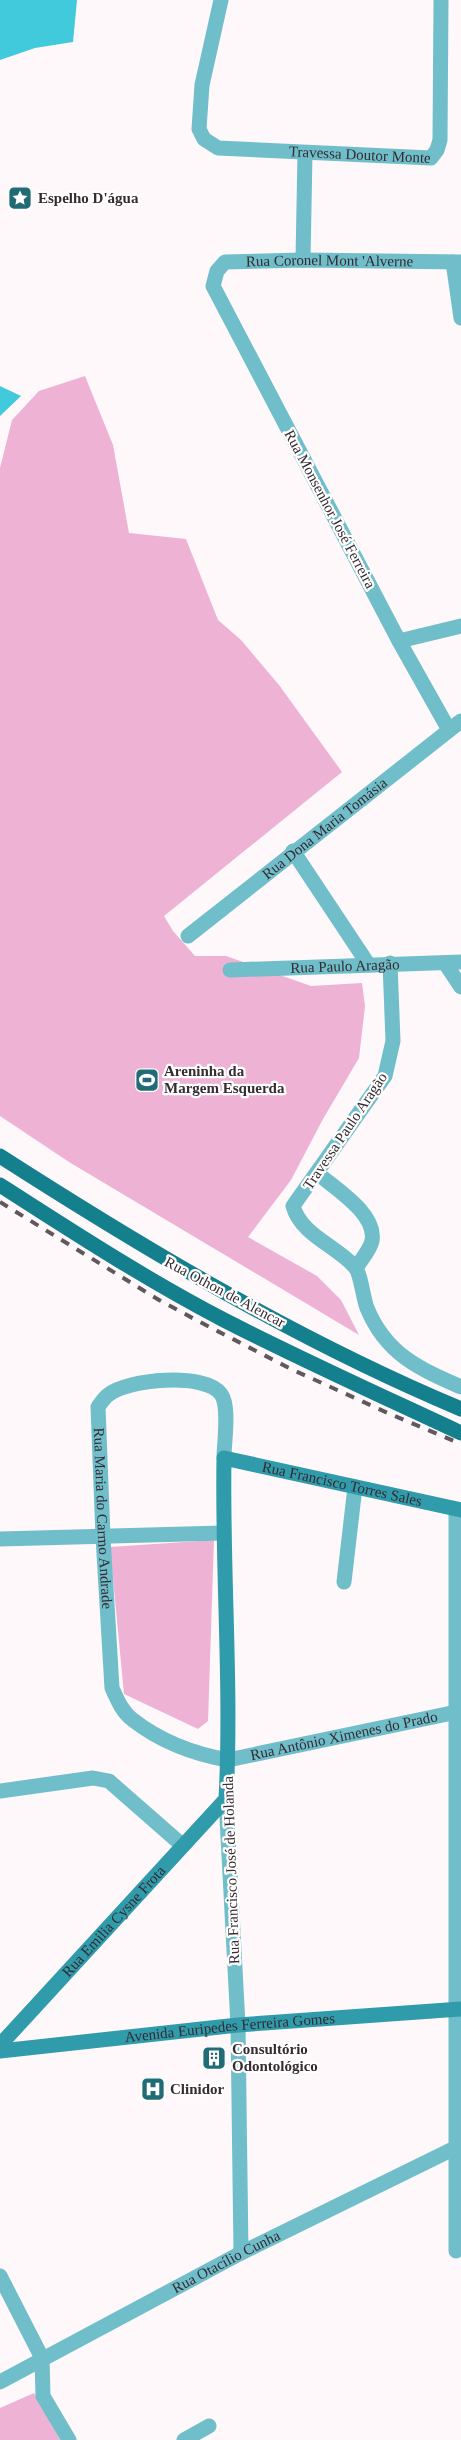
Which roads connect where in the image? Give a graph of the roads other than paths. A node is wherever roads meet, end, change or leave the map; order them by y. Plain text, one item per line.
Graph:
1 (221, 0) edge
2 (440, 0) edge
3 (305, 153) junction
4 (303, 260) junction
5 (457, 262) edge
6 (213, 286) joint
7 (461, 318) edge
8 (461, 626) edge
9 (399, 641) junction
10 (455, 726) edge
11 (293, 851) junction
12 (188, 936) dead end
13 (445, 962) junction
14 (461, 962) edge
15 (390, 963) junction
16 (368, 964) junction
17 (230, 970) dead end
18 (461, 987) edge
19 (0, 1156) edge
20 (317, 1173) junction
21 (0, 1185) edge
22 (356, 1268) junction
23 (461, 1387) edge
24 (461, 1409) edge
25 (461, 1433) edge
26 (224, 1458) junction
27 (354, 1487) junction
28 (459, 1510) edge
29 (222, 1534) junction
30 (103, 1537) junction
31 (0, 1538) edge
32 (344, 1582) dead end
33 (460, 1711) edge
34 (228, 1760) junction
35 (0, 1791) edge
36 (226, 1799) junction
37 (182, 1845) junction
38 (459, 1859) edge
39 (458, 2009) edge
40 (238, 2025) junction
41 (0, 2045) edge
42 (0, 2051) edge
43 (455, 2148) junction
44 (456, 2251) dead end
45 (241, 2253) junction
46 (0, 2276) edge
47 (42, 2358) junction
48 (0, 2382) edge
49 (209, 2426) dead end
50 (69, 2440) edge
51 (184, 2440) edge

1 - 3 street, Travessa Doutor Monte
2 - 3 street, Travessa Doutor Monte
3 - 4 street
4 - 5 street, Rua Coronel Mont 'Alverne
4 - 6 street, Rua Coronel Mont 'Alverne
5 - 7 street
6 - 9 street, Rua Monsenhor José Ferreira
8 - 9 street
9 - 10 street, Rua Monsenhor José Ferreira
10 - 11 street, Rua Dona Maria Tomásia
11 - 12 street, Rua Dona Maria Tomásia
11 - 16 street
13 - 14 street, Rua Paulo Aragão
13 - 15 street, Rua Paulo Aragão
13 - 18 street
15 - 16 street, Rua Paulo Aragão
15 - 20 street, Travessa Paulo Aragão
16 - 17 street, Rua Paulo Aragão
19 - 24 main road, Rua Othon de Alencar
20 - 22 street
20 - 22 street, Travessa Paulo Aragão
21 - 25 main road, Rua Othon de Alencar
22 - 23 street
26 - 27 street, Rua Francisco Torres Sales
26 - 29 street, Rua Francisco José de Holanda
26 - 30 street, Rua Maria do Carmo Andrade
27 - 28 street, Rua Francisco Torres Sales
27 - 32 street
28 - 33 street
29 - 30 street
29 - 34 street, Rua Francisco José de Holanda
30 - 31 street
30 - 34 street, Rua Maria do Carmo Andrade
33 - 34 street, Rua Antônio Ximenes do Prado
33 - 38 street
34 - 36 street, Rua Francisco José de Holanda
35 - 37 street
36 - 37 street, Rua Emilia Cysne Frota
36 - 40 street, Rua Francisco José de Holanda
37 - 41 street, Rua Emilia Cysne Frota
38 - 39 street
39 - 40 street, Avenida Euripedes Ferreira Gomes
39 - 43 street
40 - 42 street, Avenida Euripedes Ferreira Gomes
40 - 45 street, Rua Francisco José de Holanda
43 - 44 street
43 - 45 street, Rua Otacílio Cunha
45 - 47 street, Rua Otacílio Cunha
46 - 47 street
47 - 48 street, Rua Otacílio Cunha
47 - 50 street
49 - 51 street

